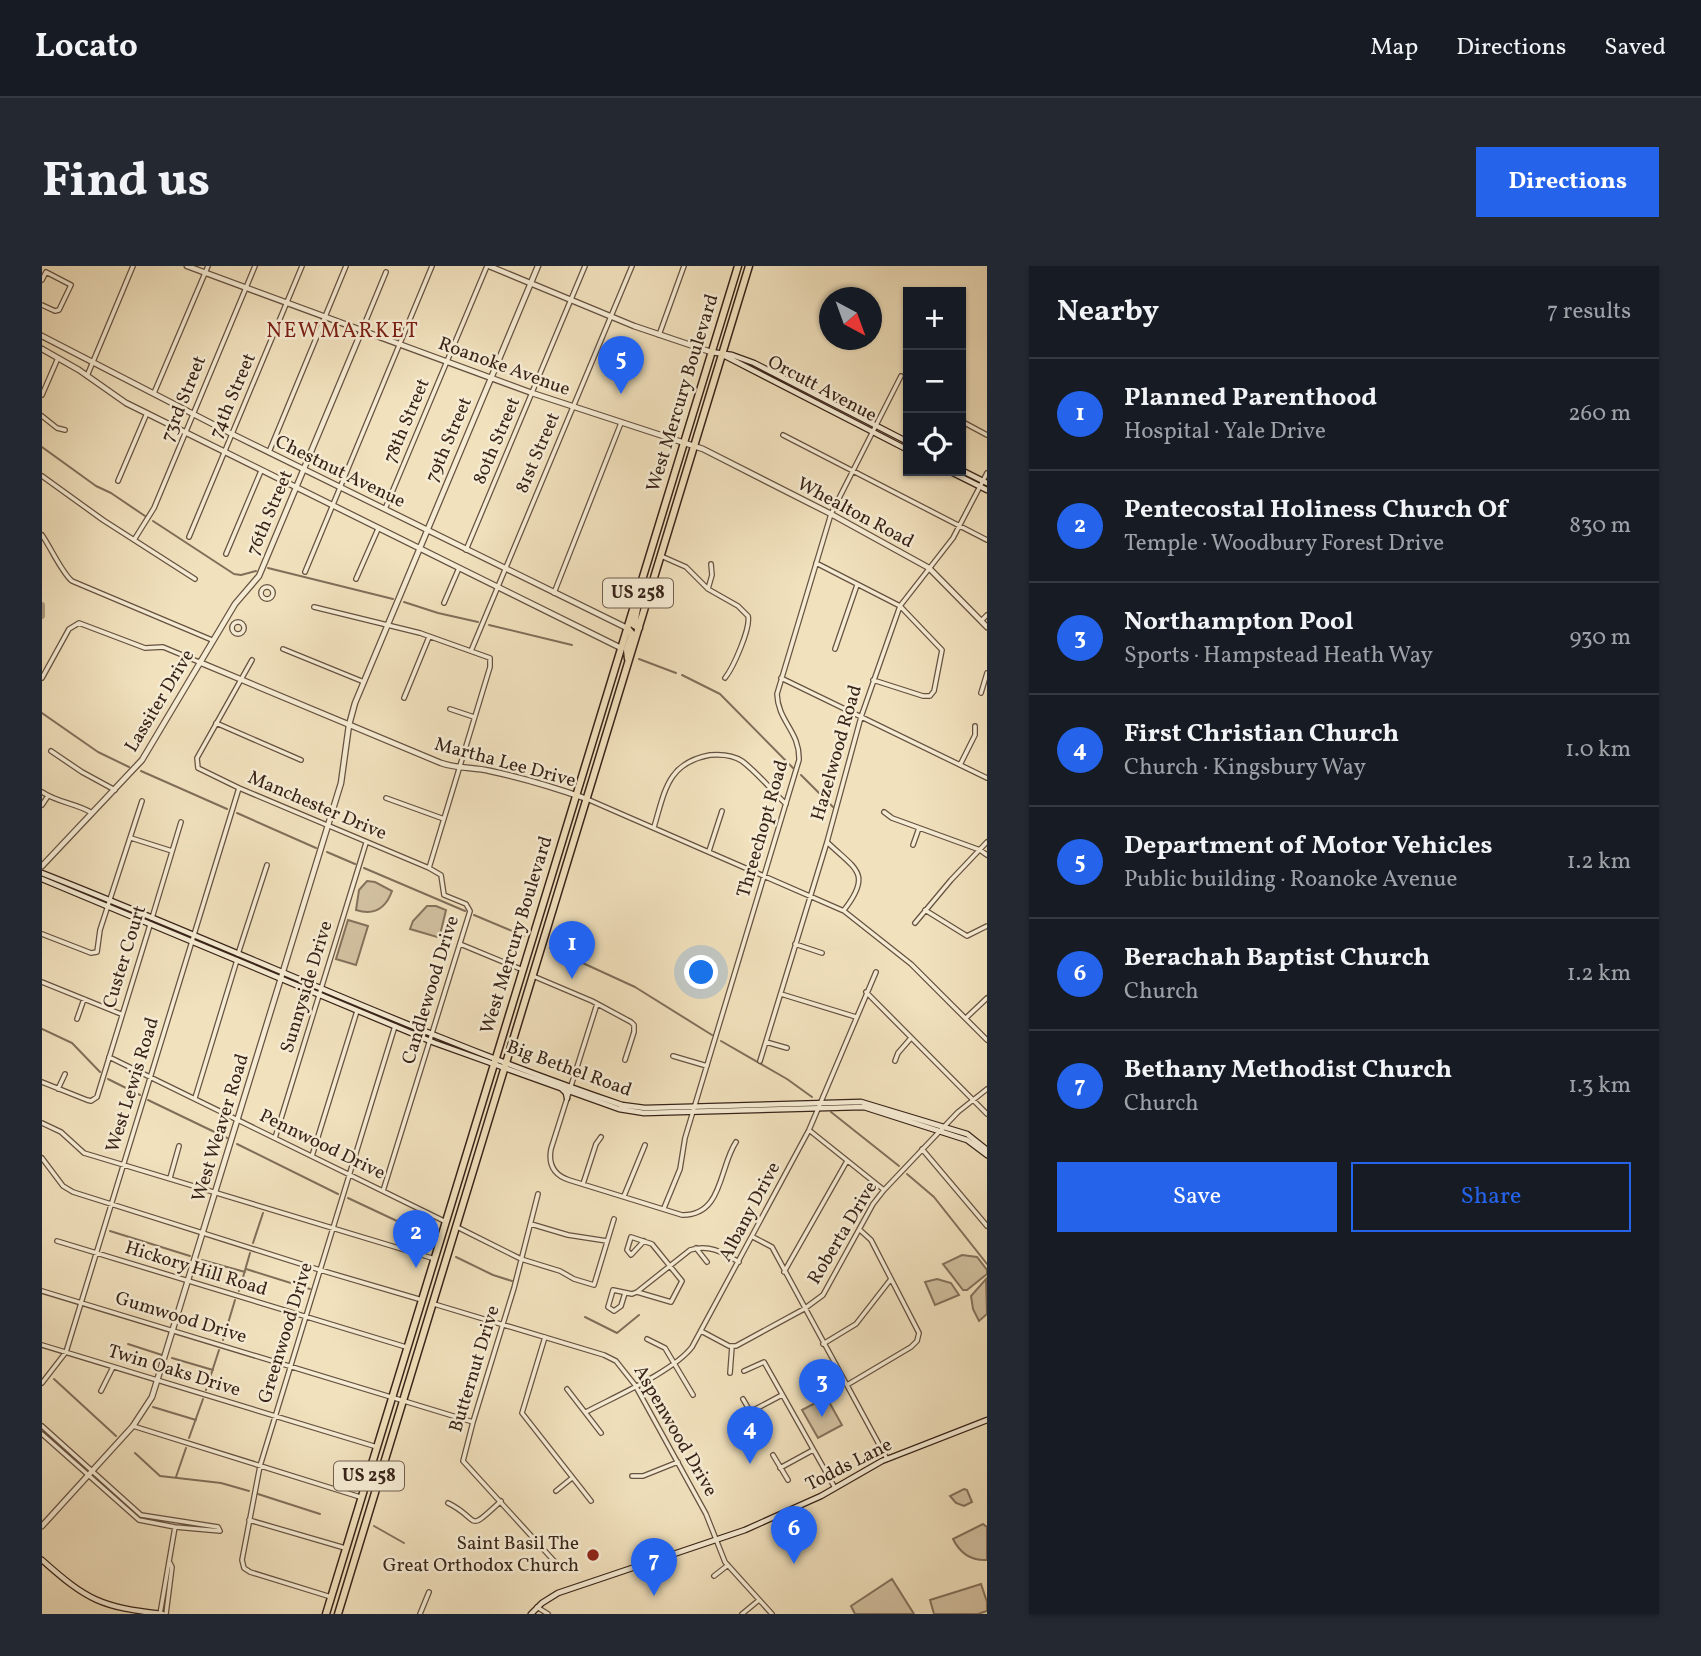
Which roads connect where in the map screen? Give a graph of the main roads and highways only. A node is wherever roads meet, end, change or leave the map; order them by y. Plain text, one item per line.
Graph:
1 (738, 266) edge
2 (750, 266) edge
3 (638, 594) junction
4 (627, 628) junction
5 (639, 628) junction
6 (629, 661) junction
7 (326, 1614) edge
8 (338, 1614) edge

1 - 3 highway, West Mercury Boulevard / US 258
2 - 5 highway, West Mercury Boulevard / US 258
3 - 4 highway, West Mercury Boulevard / US 258
3 - 5 highway
4 - 6 highway
4 - 7 highway, West Mercury Boulevard / US 258
5 - 6 highway, West Mercury Boulevard / US 258
6 - 8 highway, West Mercury Boulevard / US 258

